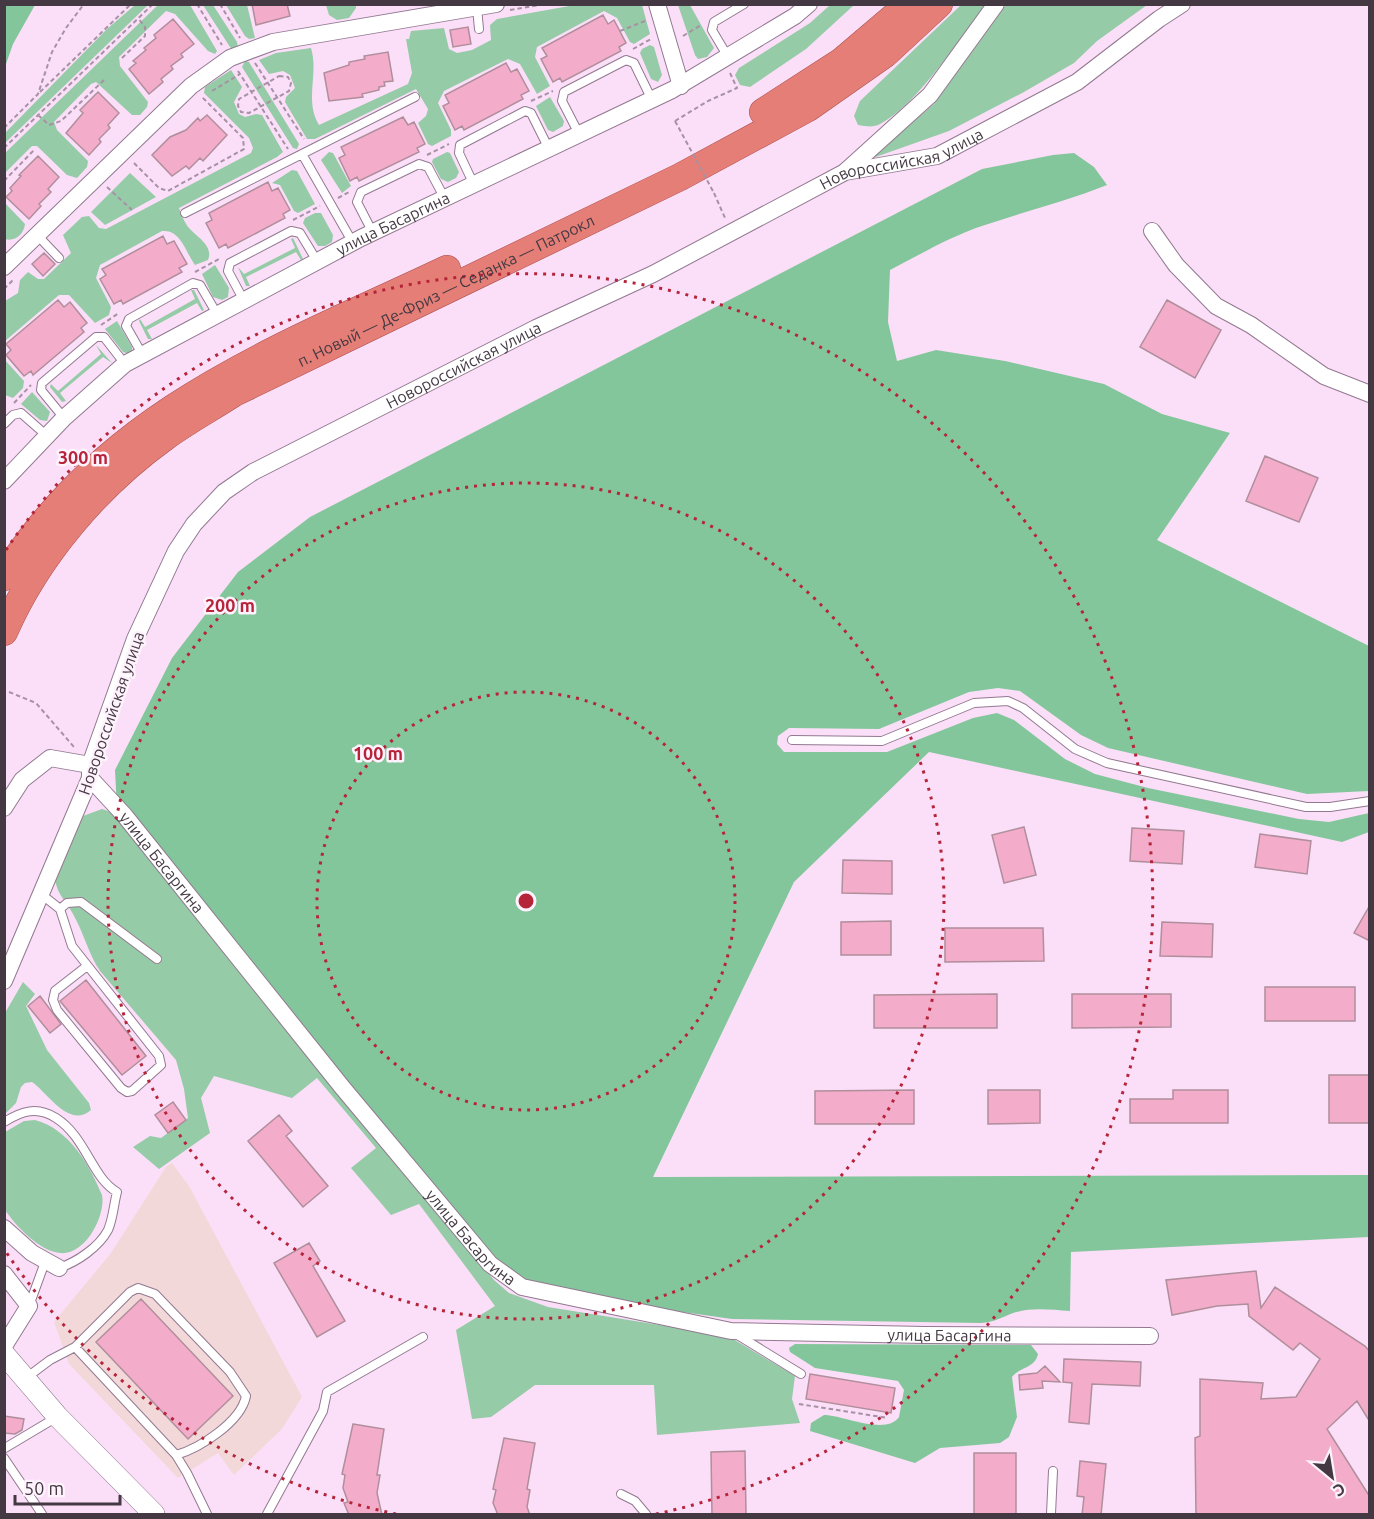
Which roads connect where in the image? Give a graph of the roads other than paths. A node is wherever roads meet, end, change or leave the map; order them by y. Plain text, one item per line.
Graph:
1 (496, 4) edge
2 (744, 4) edge
3 (809, 4) edge
4 (909, 4) edge
5 (939, 4) edge
6 (996, 4) edge
7 (1182, 4) edge
8 (477, 8) junction
9 (791, 10) edge
10 (654, 11) edge
11 (479, 29) dead end
12 (729, 64) junction
13 (681, 86) junction
14 (415, 97) dead end
15 (652, 100) junction
16 (579, 134) junction
17 (549, 149) junction
18 (302, 154) junction
19 (845, 172) junction
20 (474, 185) junction
21 (445, 200) junction
22 (185, 213) dead end
23 (1152, 231) dead end
24 (373, 233) junction
25 (37, 235) junction
26 (353, 243) junction
27 (59, 258) dead end
28 (317, 261) junction
29 (4, 267) edge
30 (243, 299) junction
31 (217, 314) junction
32 (142, 354) junction
33 (125, 364) junction
34 (1370, 394) edge
35 (64, 418) junction
36 (4, 424) edge
37 (46, 435) junction
38 (4, 482) edge
39 (4, 577) edge
40 (4, 632) edge
41 (792, 740) dead end
42 (90, 771) junction
43 (1370, 801) edge
44 (4, 808) edge
45 (41, 894) junction
46 (60, 909) junction
47 (157, 959) dead end
48 (87, 966) junction
49 (4, 981) edge
50 (4, 1122) edge
51 (4, 1228) edge
52 (52, 1265) junction
53 (4, 1274) edge
54 (28, 1306) junction
55 (731, 1331) junction
56 (1150, 1335) dead end
57 (423, 1337) dead end
58 (4, 1346) edge
59 (75, 1347) junction
60 (4, 1354) edge
61 (801, 1374) dead end
62 (26, 1379) junction
63 (58, 1417) junction
64 (5, 1448) edge
65 (176, 1455) junction
66 (4, 1458) edge
67 (1053, 1471) dead end
68 (621, 1494) dead end
69 (42, 1515) edge
70 (154, 1515) edge
71 (207, 1515) edge
72 (267, 1515) edge
73 (646, 1515) edge
74 (1051, 1515) edge

1 - 8 street
2 - 12 lane
3 - 9 street, улица Басаргина
4 - 39 highway, п. Новый — Де-Фриз — Седанка — Патрокл
5 - 40 highway, п. Новый — Де-Фриз — Седанка — Патрокл
6 - 19 street
7 - 19 street, Новороссийская улица
8 - 11 lane
8 - 25 street
9 - 12 street, улица Басаргина
10 - 13 street
12 - 13 street, улица Басаргина
13 - 15 street, улица Басаргина
14 - 18 lane
15 - 16 street, улица Басаргина
15 - 16 lane
16 - 17 street, улица Басаргина
17 - 20 street, улица Басаргина
17 - 20 lane
18 - 22 lane
18 - 26 lane
19 - 42 street, Новороссийская улица
20 - 21 street, улица Басаргина
21 - 24 street, улица Басаргина
21 - 24 lane
23 - 34 street
24 - 26 street, улица Басаргина
25 - 27 lane
25 - 29 street
26 - 28 street, улица Басаргина
28 - 30 street, улица Басаргина
28 - 30 lane
30 - 31 street, улица Басаргина
31 - 32 street, улица Басаргина
31 - 32 lane
32 - 33 street, улица Басаргина
33 - 35 street, улица Басаргина
33 - 35 lane
35 - 37 street, улица Басаргина
36 - 37 lane
37 - 38 street, улица Басаргина
41 - 43 lane
42 - 44 street
42 - 45 street, Новороссийская улица
42 - 55 street, улица Басаргина
45 - 46 lane
45 - 49 street, Новороссийская улица
46 - 47 lane
46 - 48 lane
48 - 48 lane
50 - 52 lane
51 - 52 street
52 - 54 lane
53 - 54 street
54 - 58 street
55 - 56 street, улица Басаргина
55 - 61 lane
57 - 72 lane
59 - 62 lane
59 - 65 lane
59 - 65 lane
60 - 62 street
62 - 63 street
63 - 64 lane
63 - 70 street
65 - 71 lane
66 - 69 lane
67 - 74 lane
68 - 73 lane

